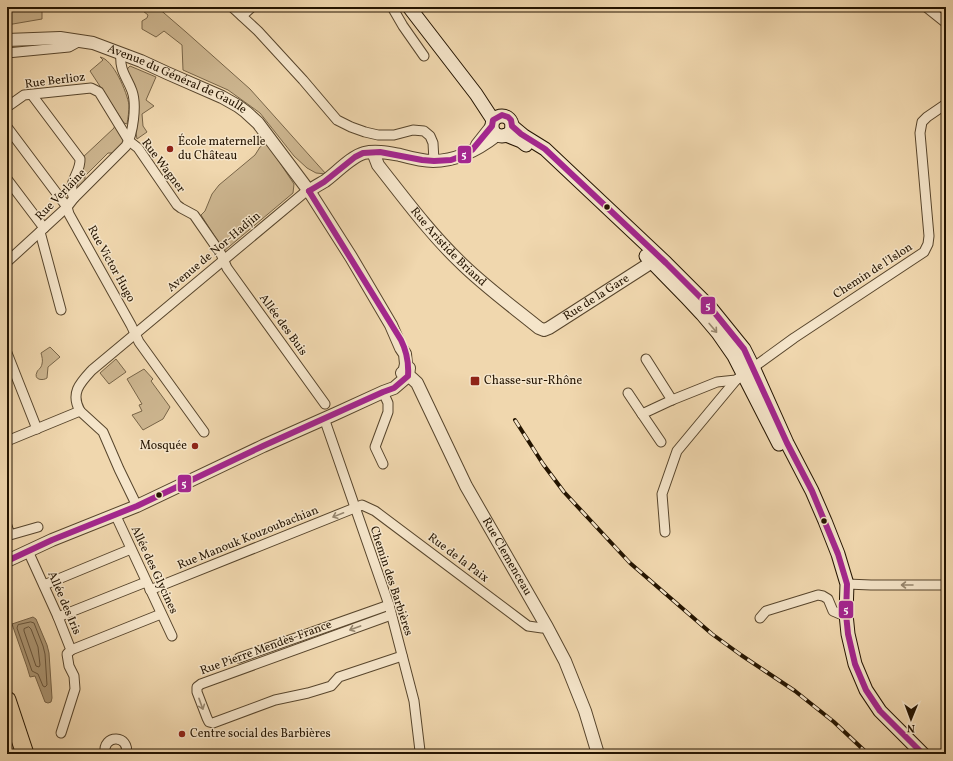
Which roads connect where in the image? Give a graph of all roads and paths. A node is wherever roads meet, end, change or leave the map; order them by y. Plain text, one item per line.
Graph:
1 (232, 7) edge
2 (252, 7) edge
3 (392, 7) edge
4 (409, 7) edge
5 (926, 7) edge
6 (242, 16) junction
7 (946, 23) edge
8 (7, 40) edge
9 (80, 41) junction
10 (7, 53) edge
11 (121, 53) junction
12 (424, 56) dead end
13 (32, 95) junction
14 (946, 104) edge
15 (7, 107) edge
16 (500, 126) junction
17 (7, 127) edge
18 (129, 141) junction
19 (372, 152) junction
20 (546, 160) junction
21 (434, 161) junction
22 (569, 172) junction
23 (7, 179) edge
24 (309, 191) junction
25 (74, 198) junction
26 (67, 207) junction
27 (42, 230) junction
28 (224, 260) junction
29 (7, 262) edge
30 (659, 263) junction
31 (61, 310) dead end
32 (391, 325) junction
33 (539, 328) joint
34 (135, 333) junction
35 (7, 353) edge
36 (646, 359) dead end
37 (753, 367) junction
38 (403, 374) junction
39 (739, 377) junction
40 (383, 392) junction
41 (628, 393) dead end
42 (672, 400) junction
43 (325, 404) dead end
44 (80, 411) junction
45 (642, 414) junction
46 (324, 418) junction
47 (37, 429) junction
48 (204, 432) dead end
49 (7, 442) edge
50 (660, 442) dead end
51 (383, 464) dead end
52 (137, 506) junction
53 (355, 508) junction
54 (115, 514) junction
55 (7, 526) edge
56 (38, 527) dead end
57 (665, 532) dead end
58 (131, 549) junction
59 (28, 551) junction
60 (7, 561) edge
61 (146, 582) junction
62 (847, 584) junction
63 (44, 585) junction
64 (946, 585) edge
65 (150, 590) junction
66 (389, 605) junction
67 (161, 614) junction
68 (846, 614) junction
69 (391, 615) junction
70 (58, 617) junction
71 (760, 618) dead end
72 (547, 627) junction
73 (172, 636) dead end
74 (71, 650) junction
75 (402, 656) junction
76 (239, 658) dead end
77 (7, 700) edge
78 (7, 731) edge
79 (61, 733) dead end
80 (922, 753) edge
81 (14, 754) edge
82 (25, 754) edge
83 (105, 754) edge
84 (126, 754) edge
85 (419, 754) edge
86 (598, 754) edge

1 - 6 street
2 - 6 street
3 - 12 street
4 - 16 main road
5 - 7 street
6 - 21 street
8 - 9 street, Avenue du Général de Gaulle
9 - 10 street
9 - 11 street, Avenue du Général de Gaulle
11 - 18 street
11 - 24 street, Avenue du Général de Gaulle
13 - 15 street, Rue Berlioz
13 - 18 street, Rue Berlioz
13 - 25 street
14 - 37 street, Chemin de l'Islon
16 - 20 main road
16 - 21 street
16 - 22 main road
17 - 26 street, Rue Victor Hugo
18 - 25 street, Rue Verlaine
18 - 28 street, Rue Wagner
19 - 21 street
19 - 24 street
19 - 33 street, Rue Aristide Briand
20 - 22 main road
20 - 30 main road
22 - 30 main road
23 - 27 street
24 - 28 street, Avenue de Nor-Hadjin
24 - 32 street, Avenue du Général de Gaulle
25 - 26 street, Rue Verlaine
26 - 27 street, Rue Verlaine
26 - 34 street, Rue Victor Hugo
27 - 29 street, Rue Verlaine
27 - 31 street
28 - 34 street, Avenue de Nor-Hadjin
28 - 43 street, Allée des Buis
30 - 33 street, Rue de la Gare
30 - 37 main road
30 -> 39 main road
32 - 38 street
32 - 38 street
34 - 44 street, Avenue de Nor-Hadjin
34 - 48 street, Rue Victor Hugo
35 - 47 street
36 - 42 street
37 - 39 street, Chemin de l'Islon
37 - 62 main road
38 - 40 street
38 - 72 street, Rue Clemenceau
39 - 42 street
39 - 57 street, Chemin de l'Islon
39 - 68 main road
40 - 46 street
40 - 51 street
41 - 45 street
42 - 45 street
44 - 47 street
44 - 52 street
45 - 50 street
46 - 52 street
46 - 53 street, Chemin des Barbières
47 - 49 street
52 - 54 street
53 -> 65 street, Rue Manouk Kouzoubachian
53 - 66 street, Chemin des Barbières
53 - 72 street, Rue de la Paix
54 - 58 street, Allée des Glycines
54 - 59 street
55 - 56 street
58 - 61 street, Allée des Glycines
58 - 63 street
59 - 60 street
59 - 63 street, Allée des Iris
61 - 65 street, Allée des Glycines
61 - 70 street
64 -> 62 street
62 - 68 main road
63 - 70 street, Allée des Iris
65 - 67 street, Allée des Glycines
66 - 69 street, Chemin des Barbières
66 - 76 street
67 - 73 street, Allée des Glycines
67 - 74 street
68 - 71 street
68 - 80 main road
69 - 75 street, Chemin des Barbières
69 -> 75 street, Rue Pierre Mendès-France
70 - 74 street, Allée des Iris
72 - 86 street, Rue Clemenceau
74 - 79 street, Allée des Iris
75 - 85 street, Chemin des Barbières
77 - 82 highway
78 - 81 highway
83 - 84 street

